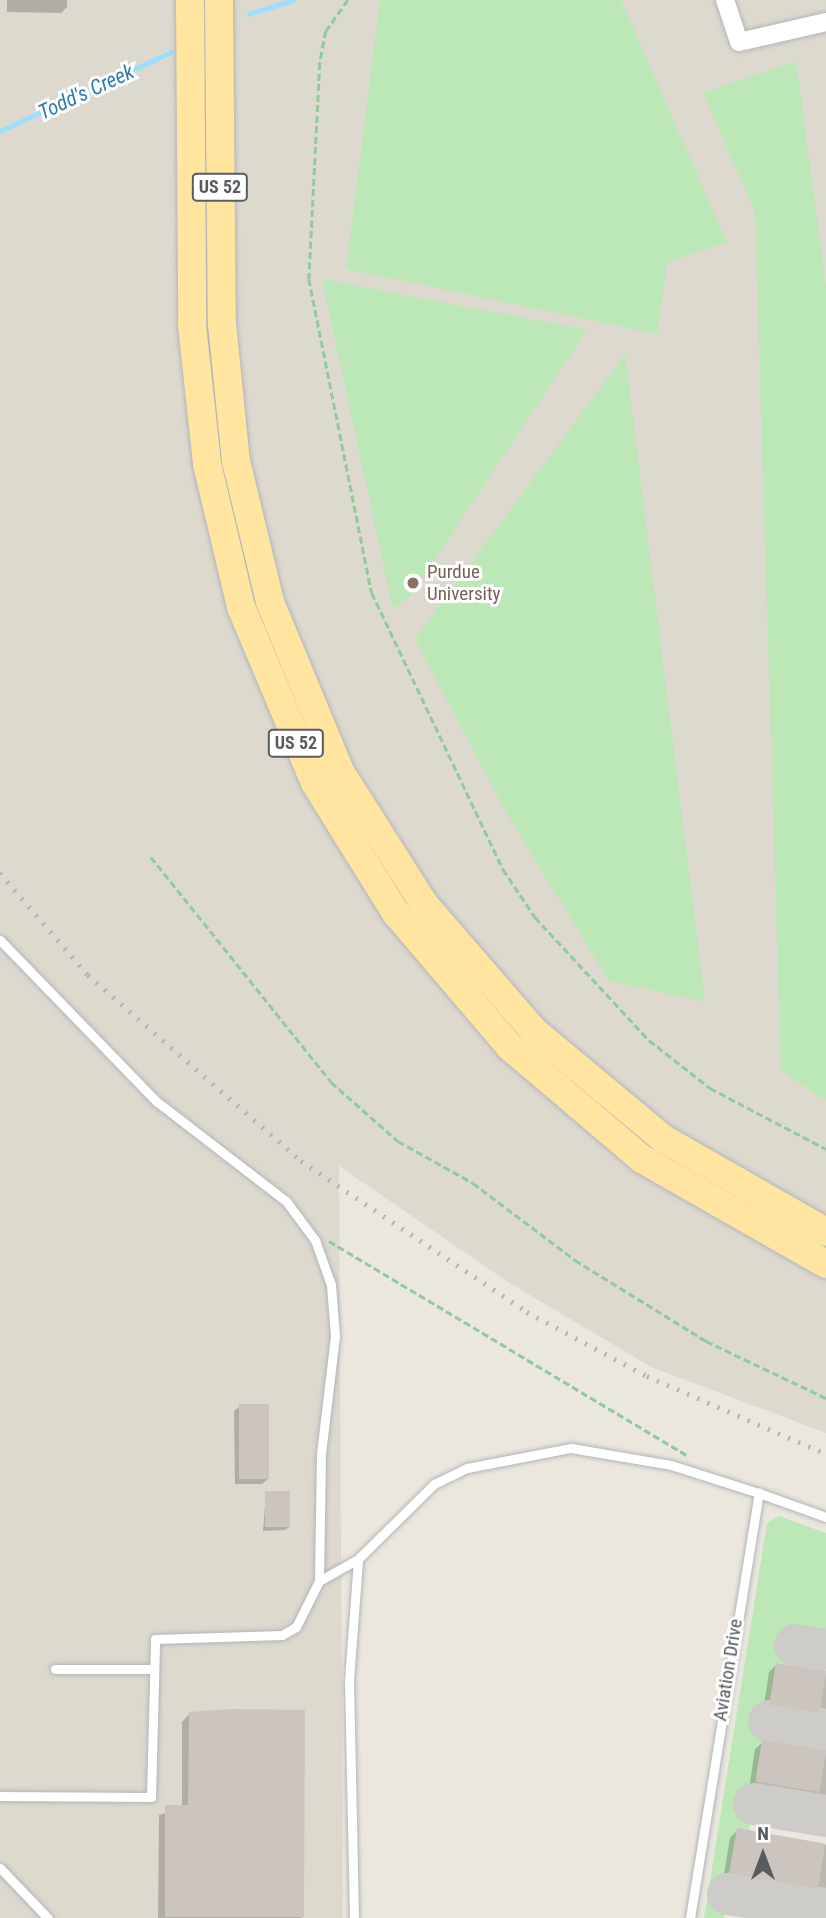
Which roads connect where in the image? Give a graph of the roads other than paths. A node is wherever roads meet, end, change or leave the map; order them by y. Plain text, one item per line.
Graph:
1 (190, 0) edge
2 (219, 0) edge
3 (725, 0) edge
4 (826, 22) edge
5 (0, 940) edge
6 (826, 1232) edge
7 (826, 1264) edge
8 (759, 1493) junction
9 (826, 1517) edge
10 (358, 1559) junction
11 (319, 1581) junction
12 (55, 1669) dead end
13 (153, 1669) junction
14 (0, 1796) edge
15 (0, 1868) edge
16 (48, 1918) edge
17 (354, 1918) edge
18 (690, 1918) edge

1 - 7 main road, US 52
2 - 6 main road, US 52
3 - 4 street
5 - 11 lane
8 - 9 lane
8 - 10 lane
8 - 18 lane, Aviation Drive
10 - 11 lane
10 - 17 lane
11 - 13 lane
12 - 13 lane
13 - 14 lane
15 - 16 lane

